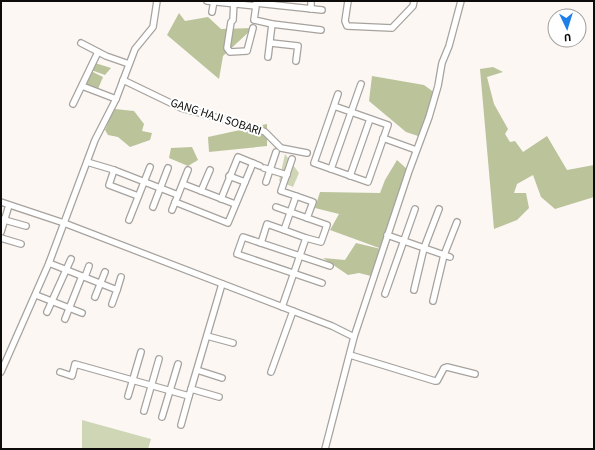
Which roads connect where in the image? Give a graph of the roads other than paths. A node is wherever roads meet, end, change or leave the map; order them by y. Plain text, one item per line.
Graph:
1 (157, 1) edge
2 (211, 1) edge
3 (311, 1) edge
4 (348, 1) edge
5 (414, 1) edge
6 (461, 1) edge
7 (234, 2) edge
8 (255, 3) edge
9 (290, 4) edge
10 (311, 9) junction
11 (322, 10) dead end
12 (212, 12) dead end
13 (272, 24) junction
14 (254, 25) junction
15 (321, 30) dead end
16 (81, 43) dead end
17 (271, 43) junction
18 (98, 52) junction
19 (268, 57) dead end
20 (296, 61) dead end
21 (129, 64) junction
22 (123, 80) junction
23 (360, 84) dead end
24 (82, 86) junction
25 (338, 94) dead end
26 (116, 99) junction
27 (73, 104) dead end
28 (334, 106) junction
29 (351, 112) junction
30 (370, 119) junction
31 (383, 138) junction
32 (416, 150) junction
33 (276, 152) dead end
34 (306, 152) dead end
35 (292, 159) dead end
36 (87, 162) junction
37 (253, 163) junction
38 (150, 167) dead end
39 (168, 168) dead end
40 (265, 168) junction
41 (331, 169) junction
42 (114, 170) junction
43 (188, 170) dead end
44 (210, 170) dead end
45 (286, 175) junction
46 (229, 176) junction
47 (350, 176) junction
48 (144, 182) junction
49 (245, 182) junction
50 (266, 182) dead end
51 (183, 184) junction
52 (160, 188) junction
53 (201, 191) junction
54 (178, 195) junction
55 (138, 196) junction
56 (296, 196) junction
57 (220, 198) junction
58 (1, 202) edge
59 (175, 202) junction
60 (235, 204) junction
61 (10, 205) junction
62 (153, 207) dead end
63 (276, 207) dead end
64 (415, 209) dead end
65 (439, 209) dead end
66 (172, 210) dead end
67 (290, 212) junction
68 (307, 218) junction
69 (3, 219) edge
70 (128, 220) dead end
71 (457, 222) dead end
72 (64, 223) junction
73 (26, 226) dead end
74 (284, 230) junction
75 (1, 232) edge
76 (387, 234) junction
77 (1, 238) edge
78 (306, 238) junction
79 (403, 241) junction
80 (261, 242) junction
81 (20, 244) dead end
82 (424, 248) junction
83 (300, 256) junction
84 (447, 256) junction
85 (71, 259) dead end
86 (49, 263) junction
87 (89, 266) dead end
88 (330, 266) dead end
89 (66, 269) junction
90 (105, 272) dead end
91 (294, 274) junction
92 (84, 276) junction
93 (121, 277) dead end
94 (322, 283) dead end
95 (100, 284) junction
96 (222, 284) junction
97 (117, 290) junction
98 (414, 290) dead end
99 (385, 294) dead end
100 (36, 295) junction
101 (95, 297) dead end
102 (433, 301) dead end
103 (52, 302) junction
104 (112, 304) dead end
105 (282, 307) junction
106 (69, 309) junction
107 (293, 311) junction
108 (47, 312) dead end
109 (82, 313) dead end
110 (64, 319) dead end
111 (207, 336) junction
112 (354, 337) junction
113 (233, 343) dead end
114 (141, 352) dead end
115 (350, 355) junction
116 (159, 359) dead end
117 (178, 364) dead end
118 (197, 370) junction
119 (1, 372) edge
120 (60, 372) dead end
121 (271, 372) dead end
122 (475, 374) dead end
123 (222, 378) dead end
124 (133, 380) junction
125 (152, 385) junction
126 (191, 389) junction
127 (170, 391) junction
128 (128, 396) dead end
129 (189, 396) junction
130 (219, 397) dead end
131 (144, 411) dead end
132 (162, 418) dead end
133 (181, 425) dead end
134 (325, 449) edge

1 - 21 street
2 - 7 street
2 - 12 street
3 - 10 street
4 - 5 street
6 - 32 street
7 - 8 street
7 - 14 street
8 - 9 street
8 - 14 street
9 - 10 street
10 - 11 street
13 - 14 street
13 - 15 street
13 - 17 street
16 - 18 street
17 - 19 street
17 - 20 street
18 - 21 street
18 - 24 street
21 - 22 street
22 - 26 street
22 - 34 street, GANG HAJI SOBARI
23 - 29 street
24 - 26 street
24 - 27 street
25 - 28 street
26 - 36 street
28 - 29 street
28 - 41 street
29 - 30 street
29 - 41 street
30 - 31 street
30 - 47 street
31 - 32 street
31 - 47 street
32 - 76 street
33 - 40 street
35 - 45 street
36 - 42 street
36 - 72 street
37 - 40 street
37 - 46 street
37 - 49 street
38 - 48 street
39 - 52 street
40 - 45 street
40 - 50 street
41 - 47 street
42 - 48 street
42 - 55 street
43 - 51 street
44 - 53 street
45 - 56 street
46 - 49 street
46 - 57 street
48 - 52 street
48 - 55 street
49 - 60 street
51 - 53 street
51 - 54 street
52 - 54 street
52 - 62 street
53 - 57 street
54 - 59 street
55 - 70 street
56 - 67 street
56 - 68 street
57 - 60 street
58 - 61 street
59 - 60 street
59 - 66 street
61 - 69 street
61 - 72 street
63 - 67 street
64 - 79 street
65 - 82 street
67 - 68 street
67 - 74 street
68 - 78 street
69 - 73 street
69 - 75 street
71 - 84 street
72 - 86 street
72 - 96 street
74 - 78 street
74 - 80 street
76 - 79 street
76 - 112 street
77 - 81 street
78 - 83 street
79 - 82 street
79 - 99 street
80 - 83 street
80 - 91 street
82 - 84 street
82 - 98 street
83 - 88 street
83 - 91 street
84 - 102 street
85 - 89 street
86 - 89 street
86 - 100 street
87 - 92 street
89 - 92 street
89 - 103 street
90 - 95 street
91 - 94 street
91 - 105 street
92 - 95 street
92 - 106 street
93 - 97 street
95 - 97 street
95 - 101 street
96 - 105 street
96 - 111 street
97 - 104 street
100 - 103 street
100 - 119 street
103 - 106 street
103 - 108 street
105 - 107 street
106 - 109 street
106 - 110 street
107 - 112 street
107 - 121 street
111 - 113 street
111 - 118 street
112 - 115 street
114 - 124 street
115 - 122 street
115 - 134 street
116 - 125 street
117 - 127 street
118 - 123 street
118 - 126 street
120 - 124 street
124 - 125 street
124 - 128 street
125 - 127 street
125 - 131 street
126 - 129 street
126 - 130 street
127 - 129 street
127 - 132 street
129 - 133 street

